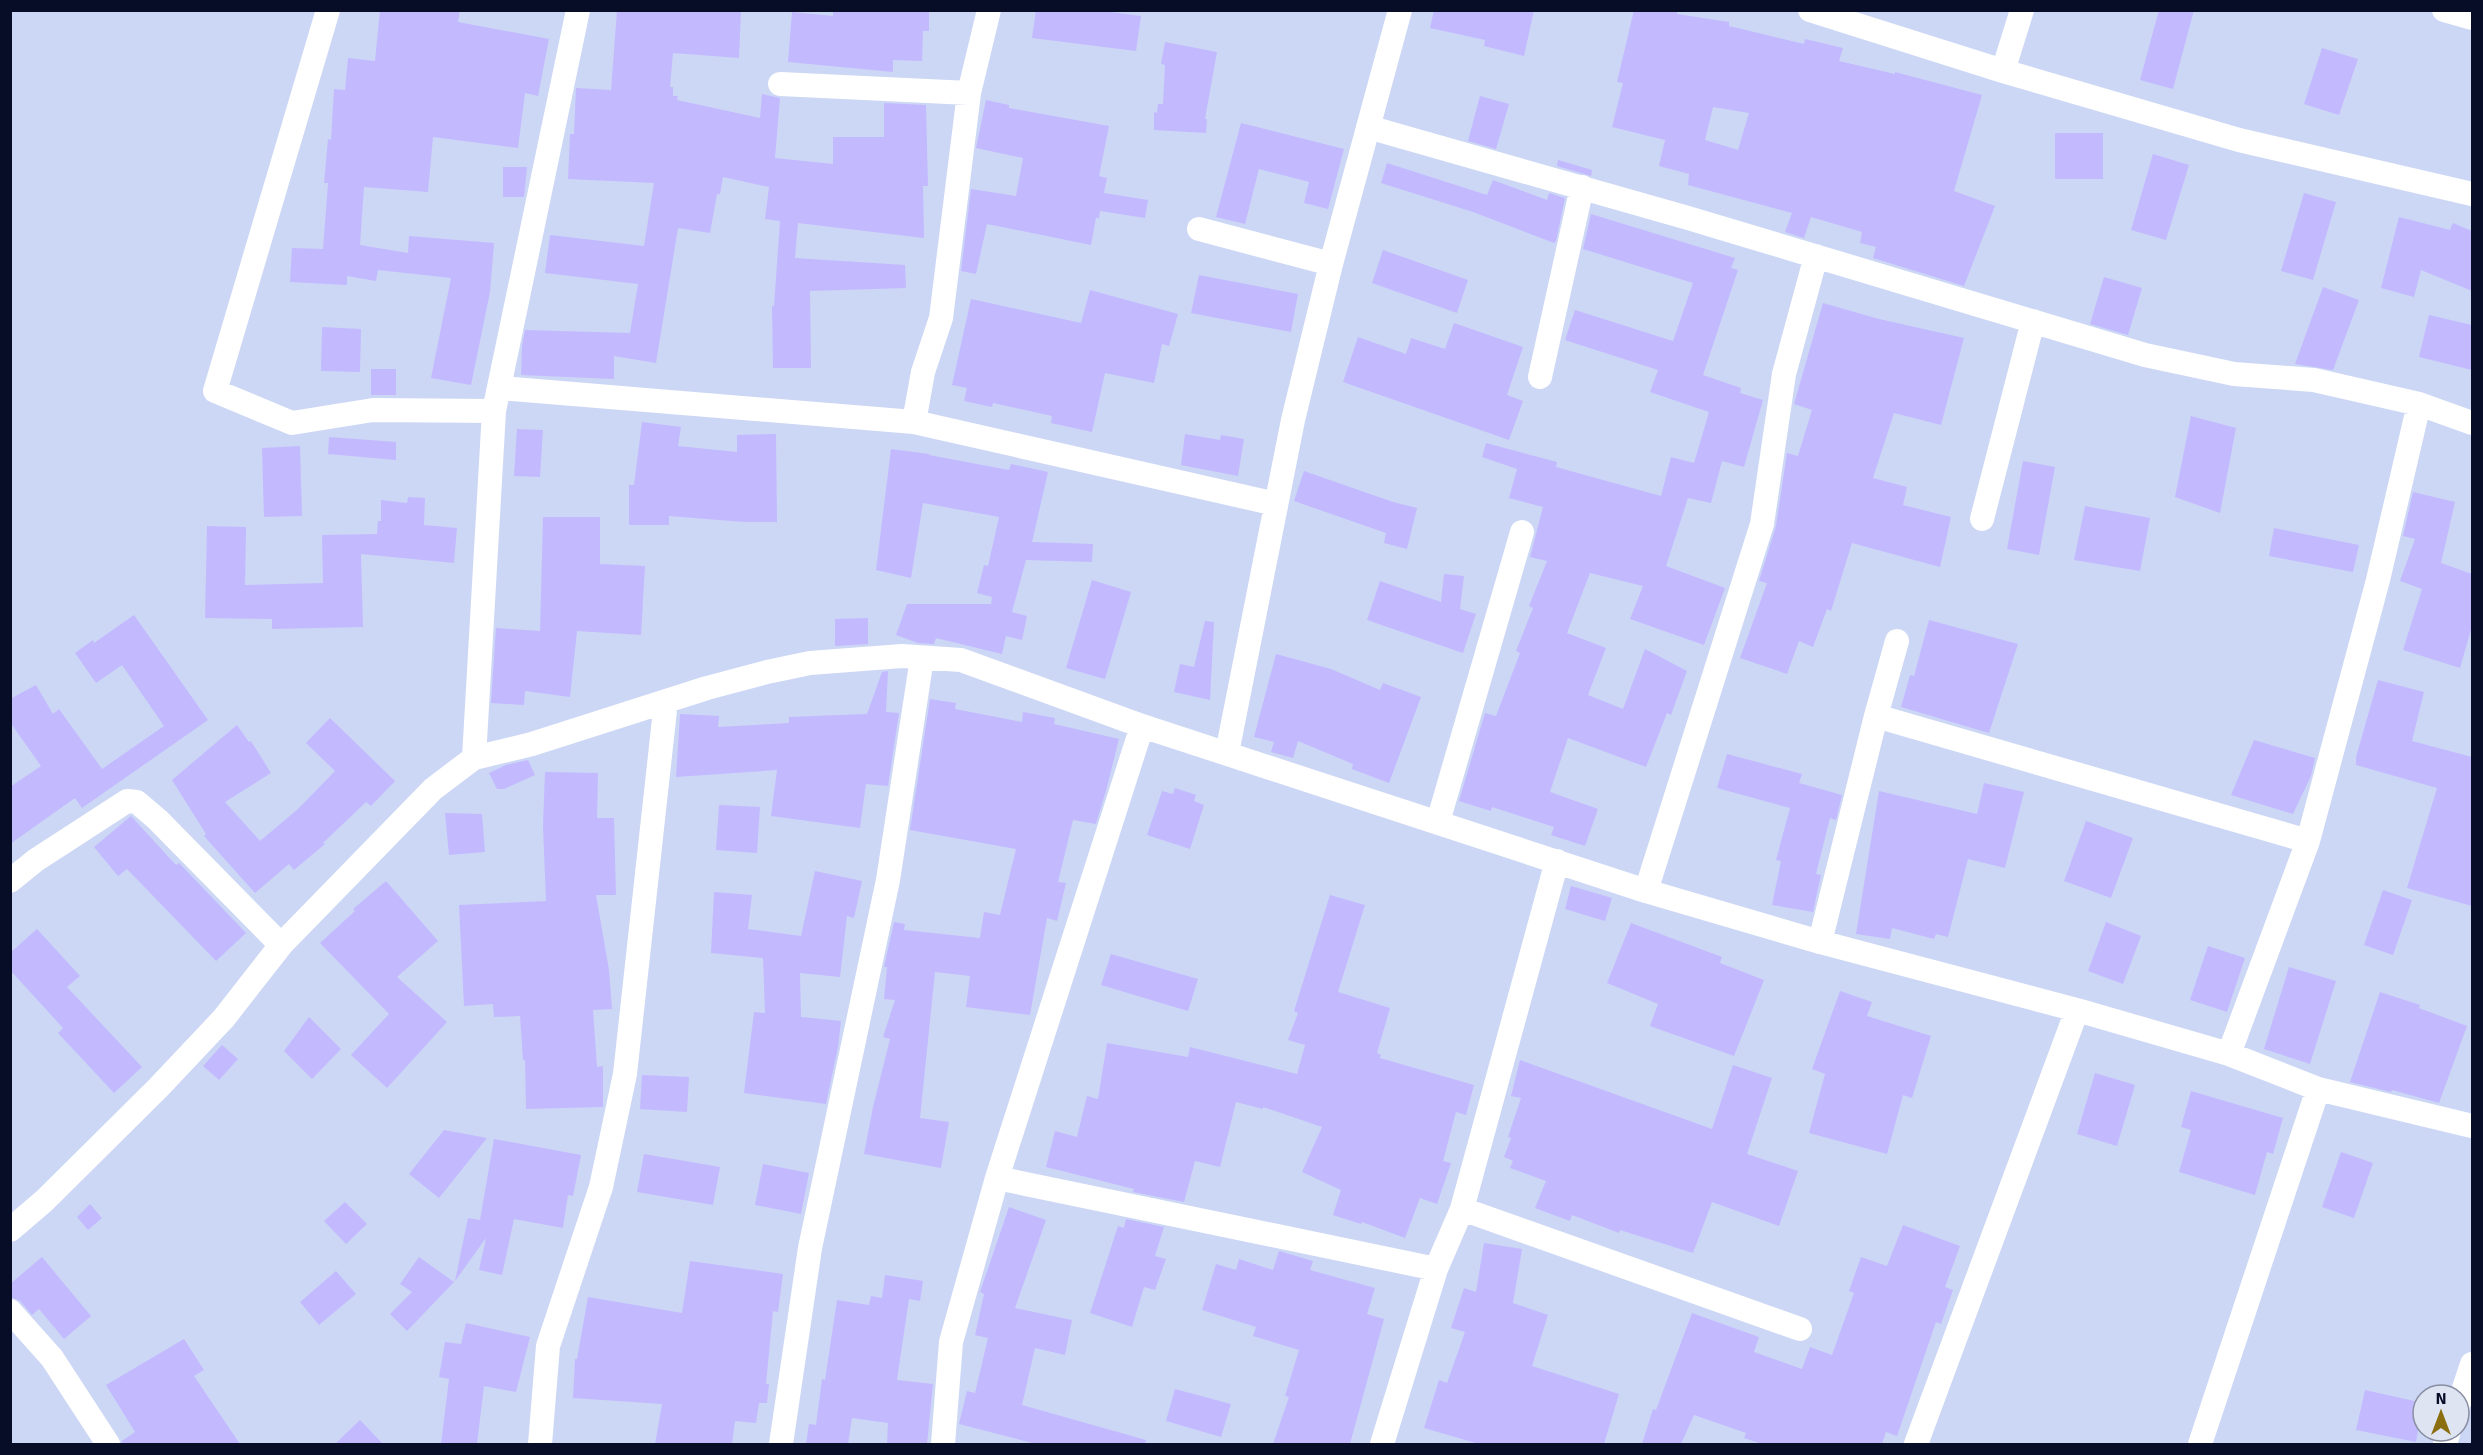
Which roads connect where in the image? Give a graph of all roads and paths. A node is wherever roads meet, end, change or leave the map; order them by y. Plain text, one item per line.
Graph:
1 (328, 10) edge
2 (578, 10) edge
3 (989, 10) edge
4 (1400, 10) edge
5 (2022, 10) edge
6 (2444, 10) edge
7 (1825, 13) edge
8 (2472, 18) edge
9 (2003, 71) junction
10 (780, 84) dead end
11 (969, 93) junction
12 (1368, 127) junction
13 (1582, 187) junction
14 (2472, 194) edge
15 (1199, 229) dead end
16 (1816, 256) junction
17 (1331, 264) junction
18 (2033, 321) junction
19 (1540, 377) dead end
20 (497, 399) junction
21 (2420, 404) junction
22 (914, 422) junction
23 (2472, 423) edge
24 (1276, 504) junction
25 (1982, 519) dead end
26 (1522, 532) dead end
27 (1897, 641) dead end
28 (922, 657) junction
29 (666, 701) junction
30 (1876, 716) junction
31 (1142, 726) junction
32 (1227, 753) junction
33 (474, 758) junction
34 (1438, 822) junction
35 (2308, 841) junction
36 (1557, 861) junction
37 (10, 881) edge
38 (1646, 891) junction
39 (1820, 942) junction
40 (281, 945) junction
41 (2077, 1010) junction
42 (2229, 1054) junction
43 (2318, 1089) junction
44 (2472, 1126) edge
45 (997, 1178) junction
46 (1462, 1209) junction
47 (10, 1230) edge
48 (1436, 1269) junction
49 (10, 1311) edge
50 (1800, 1329) dead end
51 (2472, 1364) edge
52 (2466, 1383) edge
53 (108, 1444) edge
54 (540, 1444) edge
55 (781, 1444) edge
56 (943, 1444) edge
57 (1384, 1444) edge
58 (1916, 1444) edge
59 (2200, 1444) edge

1 - 20 street
2 - 20 street
3 - 11 street
4 - 12 street
5 - 9 street
6 - 8 street
7 - 9 street
9 - 14 street
10 - 11 street
11 - 22 street
12 - 13 street
12 - 17 street
13 - 16 street
13 - 19 street
15 - 17 street
16 - 18 street
16 - 38 street
17 - 24 street
18 - 21 street
18 - 25 street
20 - 22 street
20 - 33 street
21 - 23 street
21 - 35 street
22 - 24 street
24 - 32 street
26 - 34 street
27 - 30 street
28 - 29 street
28 - 31 street
28 - 55 street
29 - 33 street
29 - 54 street
30 - 35 street
30 - 39 street
31 - 32 street
31 - 45 street
32 - 34 street
33 - 40 street
34 - 36 street
35 - 42 street
36 - 38 street
36 - 46 street
37 - 40 street
38 - 39 street
39 - 41 street
40 - 47 street
41 - 42 street
41 - 58 street
42 - 43 street
43 - 44 street
43 - 59 street
45 - 48 street
45 - 56 street
46 - 48 street
46 - 50 street
48 - 57 street
49 - 53 street
51 - 52 street

